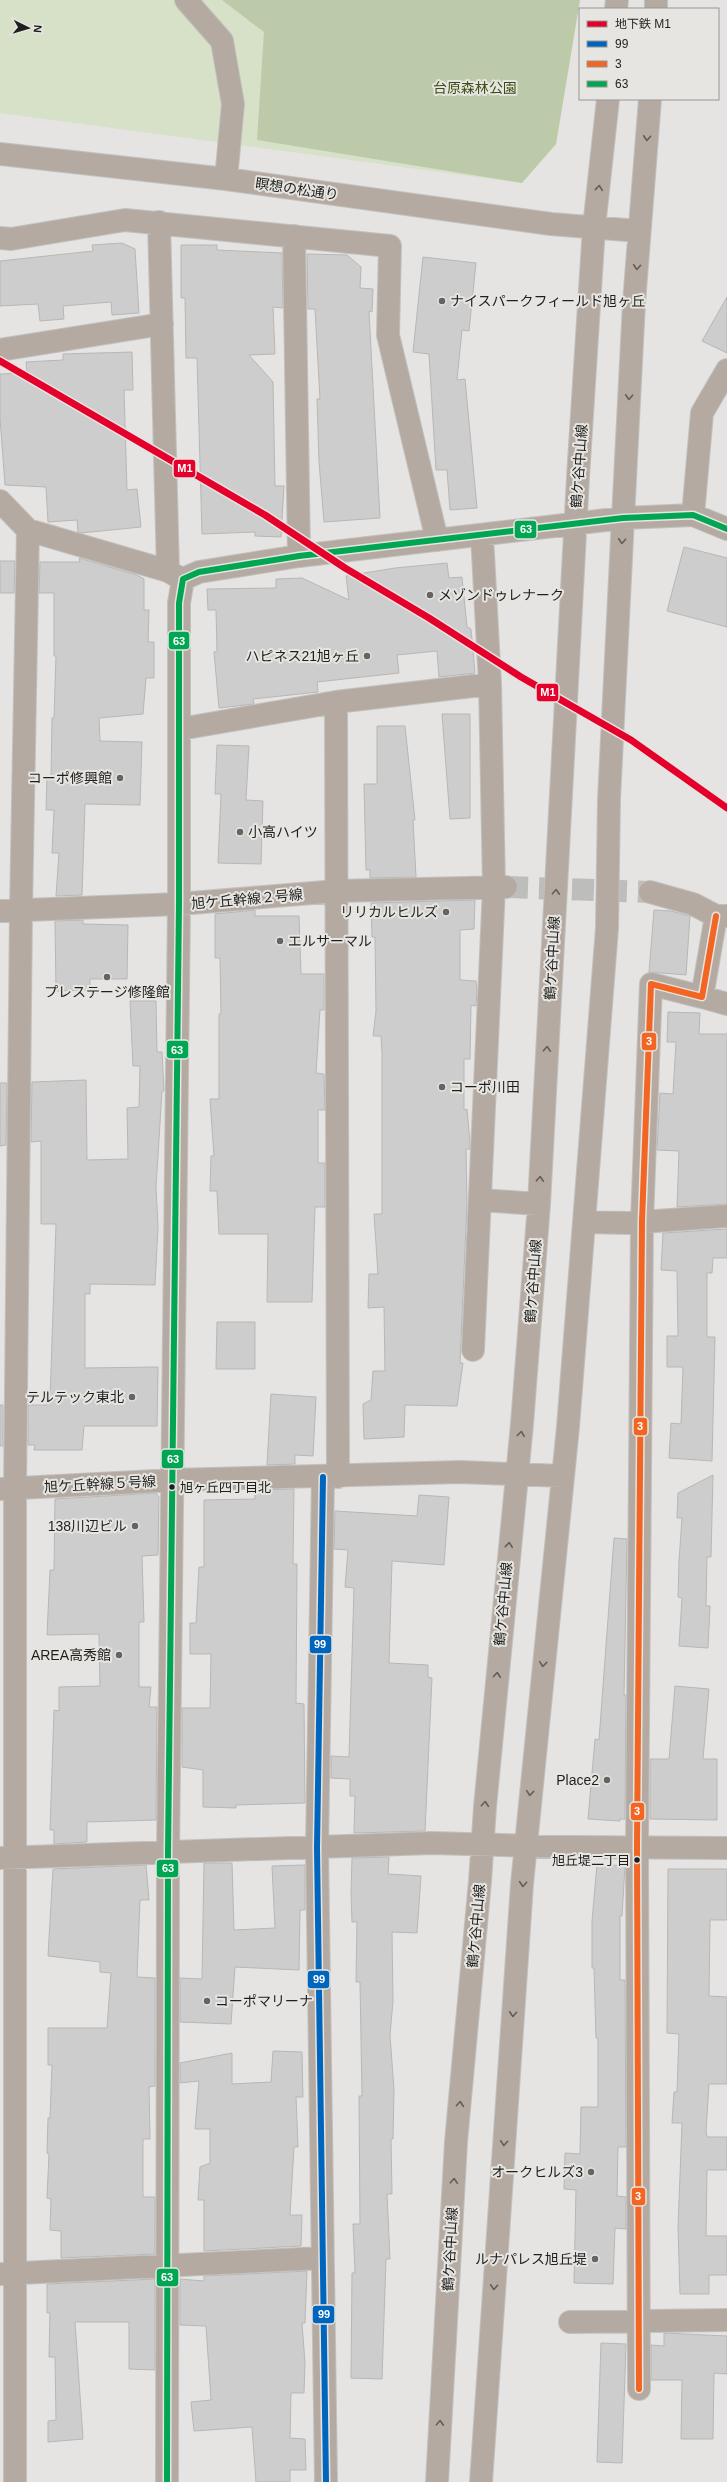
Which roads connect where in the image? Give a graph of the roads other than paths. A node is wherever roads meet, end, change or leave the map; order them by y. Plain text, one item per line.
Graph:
1 (186, 0) edge
2 (608, 100) edge
3 (650, 100) edge
4 (0, 154) edge
5 (226, 179) junction
6 (159, 222) junction
7 (594, 227) junction
8 (639, 231) junction
9 (294, 236) junction
10 (0, 238) edge
11 (162, 324) junction
12 (0, 350) edge
13 (727, 370) edge
14 (0, 501) edge
15 (693, 515) junction
16 (623, 518) junction
17 (575, 523) junction
18 (727, 529) edge
19 (28, 530) junction
20 (482, 535) junction
21 (437, 540) junction
22 (299, 556) junction
23 (176, 575) junction
24 (490, 684) junction
25 (336, 702) junction
26 (180, 729) junction
27 (500, 887) junction
28 (337, 891) junction
29 (650, 892) tunnel mouth
30 (179, 904) junction
31 (11, 911) edge
32 (721, 916) edge
33 (702, 996) junction
34 (727, 1004) edge
35 (481, 1200) junction
36 (539, 1204) junction
37 (727, 1216) edge
38 (642, 1221) junction
39 (585, 1222) junction
40 (473, 1350) dead end
41 (516, 1473) junction
42 (563, 1476) junction
43 (330, 1477) junction
44 (174, 1480) junction
45 (8, 1489) edge
46 (482, 1843) junction
47 (526, 1845) junction
48 (637, 1847) junction
49 (317, 1848) junction
50 (727, 1848) edge
51 (168, 1853) junction
52 (8, 1858) edge
53 (321, 2258) junction
54 (167, 2265) junction
55 (8, 2273) edge
56 (640, 2320) junction
57 (727, 2320) edge
58 (570, 2322) dead end
59 (639, 2390) dead end
60 (438, 2472) edge
61 (482, 2473) edge
62 (15, 2482) edge
63 (167, 2482) edge
64 (326, 2482) edge

1 - 5 street
7 -> 2 street, 鶴ケ谷中山線
3 -> 8 street
4 - 5 street, 瞑想の松通り
5 - 7 street, 瞑想の松通り
6 - 9 street
6 - 10 street
6 - 11 street, 旭ケ丘幹線５号線
7 - 8 street, 瞑想の松通り
7 - 17 street, 鶴ケ谷中山線
8 -> 16 street
9 - 21 street
9 - 22 street
11 - 12 street
11 - 23 street, 旭ケ丘幹線５号線
13 - 15 street
14 - 19 street
15 - 16 street
15 - 18 street
16 - 17 street
16 -> 39 street
17 - 20 street
36 -> 17 street, 鶴ケ谷中山線
19 - 23 street
19 - 31 street
20 - 21 street
20 - 24 street
21 - 22 street
22 - 23 street
23 - 26 street, 旭ケ丘幹線５号線
24 - 25 street
24 - 27 street
25 - 26 street
25 - 28 street
26 - 30 street, 旭ケ丘幹線５号線
27 - 28 street, 旭ケ丘幹線２号線
27 - 35 street
28 - 30 street, 旭ケ丘幹線２号線
28 - 43 street
29 - 32 street
30 - 31 street, 旭ケ丘幹線２号線
30 - 44 street, 旭ケ丘幹線５号線
31 - 45 street
32 - 33 street
33 - 34 street
33 - 38 street
35 - 36 street
35 - 40 street
41 -> 36 street, 鶴ケ谷中山線
37 - 38 street
38 - 39 street
38 - 48 street
39 - 42 street
41 - 42 street
41 - 43 street
46 -> 41 street, 鶴ケ谷中山線
42 -> 47 street
43 - 44 street
43 - 49 street
44 - 45 street, 旭ケ丘幹線５号線
44 - 51 street
45 - 52 street
46 - 47 street
46 - 49 street
60 -> 46 street, 鶴ケ谷中山線
47 - 48 street
47 -> 61 street
48 - 50 street
48 - 56 street
49 - 51 street
49 - 53 street
51 - 52 street
51 - 54 street
52 - 55 street
53 - 54 street
53 - 64 street
54 - 55 street
54 - 63 street
55 - 62 street
56 - 57 street
56 - 58 street
56 - 59 street

